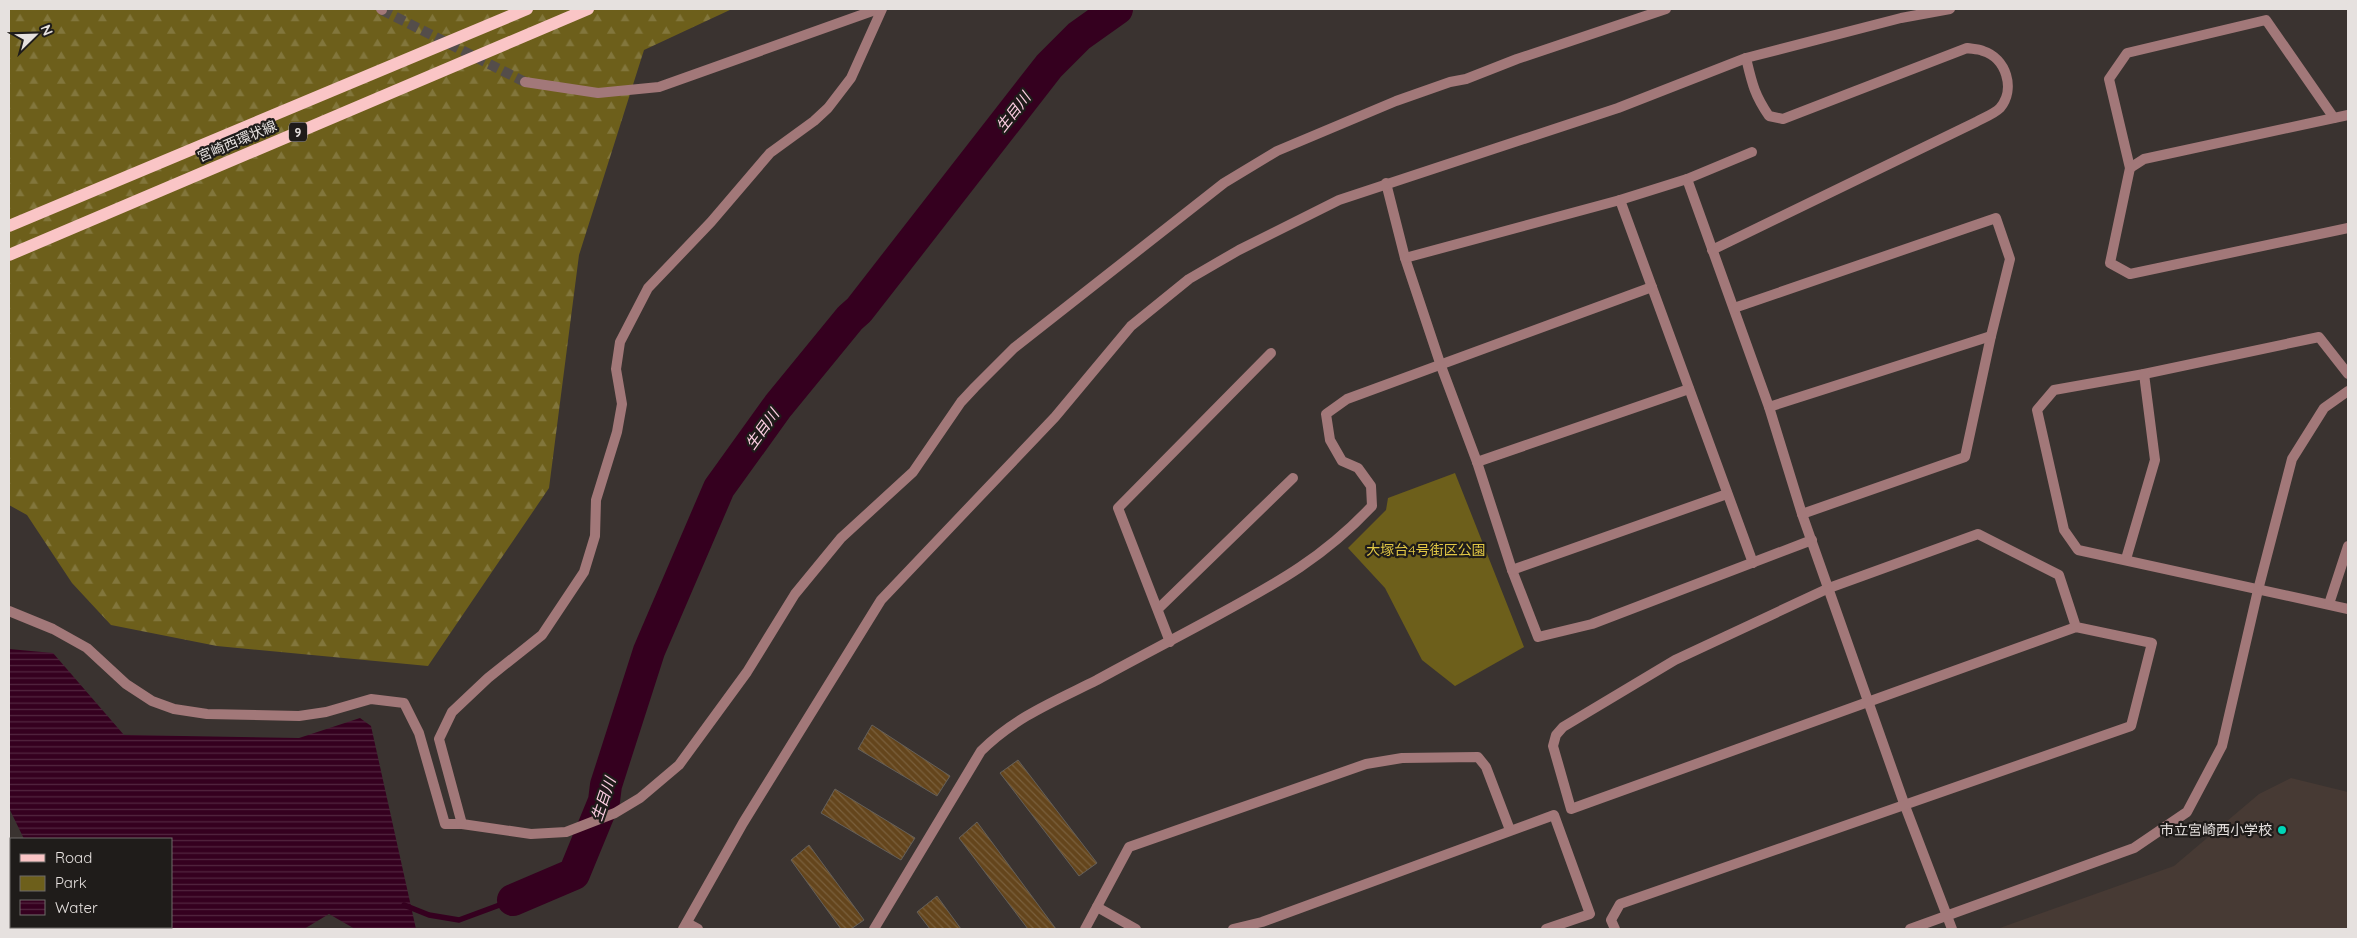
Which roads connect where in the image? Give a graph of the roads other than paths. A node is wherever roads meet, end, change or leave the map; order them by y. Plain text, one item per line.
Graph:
1 (527, 9) edge
2 (588, 9) edge
3 (880, 9) edge
4 (1666, 9) edge
5 (1950, 9) edge
6 (1746, 58) junction
7 (524, 82) tunnel mouth
8 (2348, 115) edge
9 (2334, 118) junction
10 (1752, 152) dead end
11 (2130, 168) junction
12 (1686, 178) junction
13 (1386, 183) junction
14 (1620, 200) junction
15 (9, 226) edge
16 (2348, 228) edge
17 (1712, 250) junction
18 (9, 255) edge
19 (1405, 258) junction
20 (1652, 287) junction
21 (1734, 308) junction
22 (1991, 336) junction
23 (1271, 353) dead end
24 (1441, 366) junction
25 (2144, 374) junction
26 (2348, 374) edge
27 (1689, 389) junction
28 (2348, 391) edge
29 (1769, 407) junction
30 (1477, 462) junction
31 (1293, 478) dead end
32 (1727, 494) junction
33 (1802, 514) junction
34 (1812, 540) junction
35 (2348, 546) edge
36 (2126, 560) junction
37 (1752, 562) junction
38 (1512, 570) junction
39 (1829, 588) junction
40 (2258, 590) junction
41 (2329, 604) junction
42 (1158, 609) junction
43 (2348, 609) edge
44 (9, 611) edge
45 (2076, 627) junction
46 (1170, 642) junction
47 (1869, 702) junction
48 (1905, 806) junction
49 (462, 824) junction
50 (1510, 830) junction
51 (1097, 907) junction
52 (1948, 916) junction
53 (1263, 925) edge
54 (685, 926) edge
55 (698, 929) edge
56 (874, 929) edge
57 (1085, 929) edge
58 (1136, 929) edge
59 (1234, 929) edge
60 (1546, 929) edge
61 (1615, 929) edge
62 (1910, 929) edge
63 (1952, 929) edge

1 - 15 main road, 宮崎西環状線 / 9
2 - 18 main road, 宮崎西環状線 / 9
3 - 7 street
3 - 49 street
4 - 49 street
5 - 6 street
6 - 13 street
6 - 17 street
8 - 9 street
9 - 11 street
9 - 11 street
10 - 12 street
11 - 16 street
12 - 14 street
12 - 17 street
13 - 19 street
13 - 54 street
14 - 19 street
14 - 20 street
17 - 21 street
19 - 24 street
20 - 24 street
20 - 27 street
21 - 22 street
21 - 29 street
22 - 29 street
22 - 33 street
23 - 42 street
24 - 30 street
24 - 46 street
25 - 26 street
25 - 36 street
25 - 36 street
27 - 30 street
27 - 32 street
28 - 40 street
29 - 33 street
30 - 38 street
31 - 42 street
32 - 37 street
32 - 38 street
33 - 34 street
34 - 37 street
34 - 39 street
35 - 41 street
36 - 40 street
37 - 38 street
39 - 45 street
39 - 47 street
39 - 47 street
40 - 41 street
40 - 52 street
41 - 43 street
42 - 46 street
44 - 49 street
45 - 47 street
45 - 48 street
46 - 56 street
47 - 48 street
48 - 52 street
48 - 61 street
50 - 51 street
50 - 53 street
50 - 60 street
51 - 57 street
51 - 58 street
52 - 62 street
52 - 63 street
53 - 59 street
54 - 55 street

